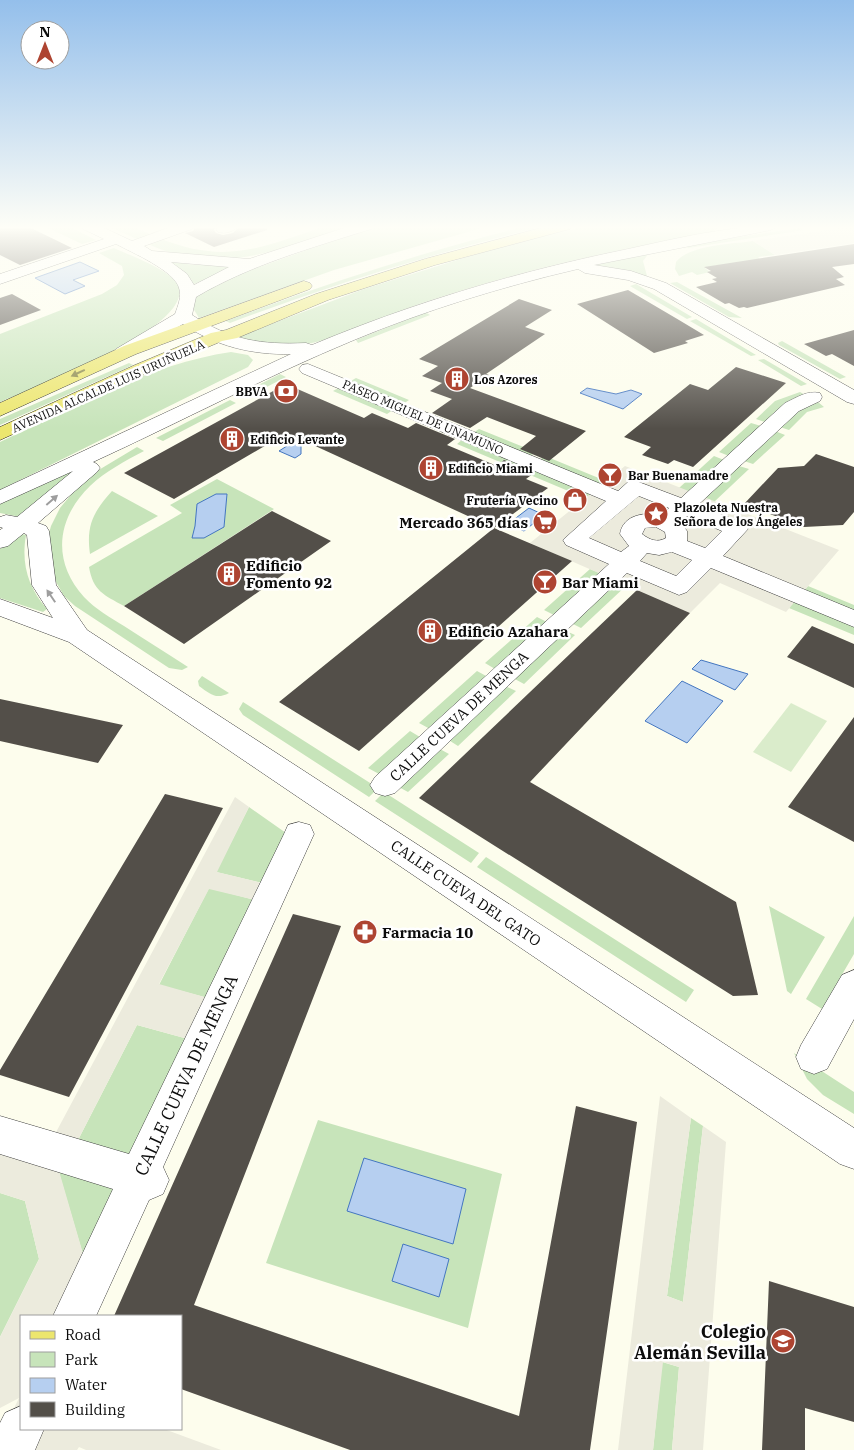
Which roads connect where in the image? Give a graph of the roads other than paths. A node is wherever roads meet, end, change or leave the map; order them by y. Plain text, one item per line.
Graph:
1 (278, 294) edge
2 (332, 294) edge
3 (467, 294) edge
4 (687, 294) edge
5 (188, 295) edge
6 (189, 322) junction
7 (216, 337) junction
8 (323, 347) junction
9 (253, 348) junction
10 (122, 353) joint
11 (308, 369) dead end
12 (244, 380) junction
13 (813, 396) dead end
14 (854, 398) edge
15 (0, 410) edge
16 (0, 434) edge
17 (134, 435) junction
18 (0, 498) edge
19 (613, 507) junction
20 (684, 507) junction
21 (10, 522) edge
22 (670, 533) junction
23 (638, 535) junction
24 (0, 541) edge
25 (708, 558) junction
26 (625, 562) junction
27 (0, 607) edge
28 (854, 620) edge
29 (78, 636) junction
30 (385, 785) dead end
31 (299, 834) dead end
32 (854, 986) edge
33 (814, 1056) dead end
34 (0, 1135) edge
35 (854, 1150) edge
36 (144, 1178) junction
37 (75, 1315) edge
38 (21, 1430) edge
39 (12, 1450) edge

1 - 6 main road, AVENIDA ALCALDE LUIS URUÑUELA
2 - 7 main road, AVENIDA ALCALDE LUIS URUÑUELA
3 - 8 street, AVENIDA ALCALDE LUIS URUÑUELA
4 - 14 street
5 - 6 street
6 - 7 street, AVENIDA ALCALDE LUIS URUÑUELA
6 - 10 street, AVENIDA ALCALDE LUIS URUÑUELA
7 - 9 street, AVENIDA ALCALDE LUIS URUÑUELA
7 - 16 main road, AVENIDA ALCALDE LUIS URUÑUELA
8 - 9 street, AVENIDA ALCALDE LUIS URUÑUELA
8 - 12 street, AVENIDA ALCALDE LUIS URUÑUELA
9 - 12 street, AVENIDA ALCALDE LUIS URUÑUELA
10 -> 15 main road, AVENIDA ALCALDE LUIS URUÑUELA
11 - 19 street, PASEO MIGUEL DE UNAMUNO
12 - 17 street, AVENIDA ALCALDE LUIS URUÑUELA
13 - 20 street
17 - 18 street, AVENIDA ALCALDE LUIS URUÑUELA
21 -> 17 street, AVENIDA ALCALDE LUIS URUÑUELA
19 - 20 street
19 - 23 street
19 - 26 street
20 - 22 street
20 - 25 street
21 - 24 street, AVENIDA ALCALDE LUIS URUÑUELA
29 -> 21 street
22 - 23 street
22 - 25 street
23 - 26 street, CALLE CUEVA DE MENGA
25 - 26 street
25 - 28 street
26 - 30 street, CALLE CUEVA DE MENGA
27 - 29 street
29 - 35 street, CALLE CUEVA DEL GATO
31 - 36 street, CALLE CUEVA DE MENGA
32 - 33 street
34 - 36 street
36 - 37 street, CALLE CUEVA DE MENGA
38 - 39 street

